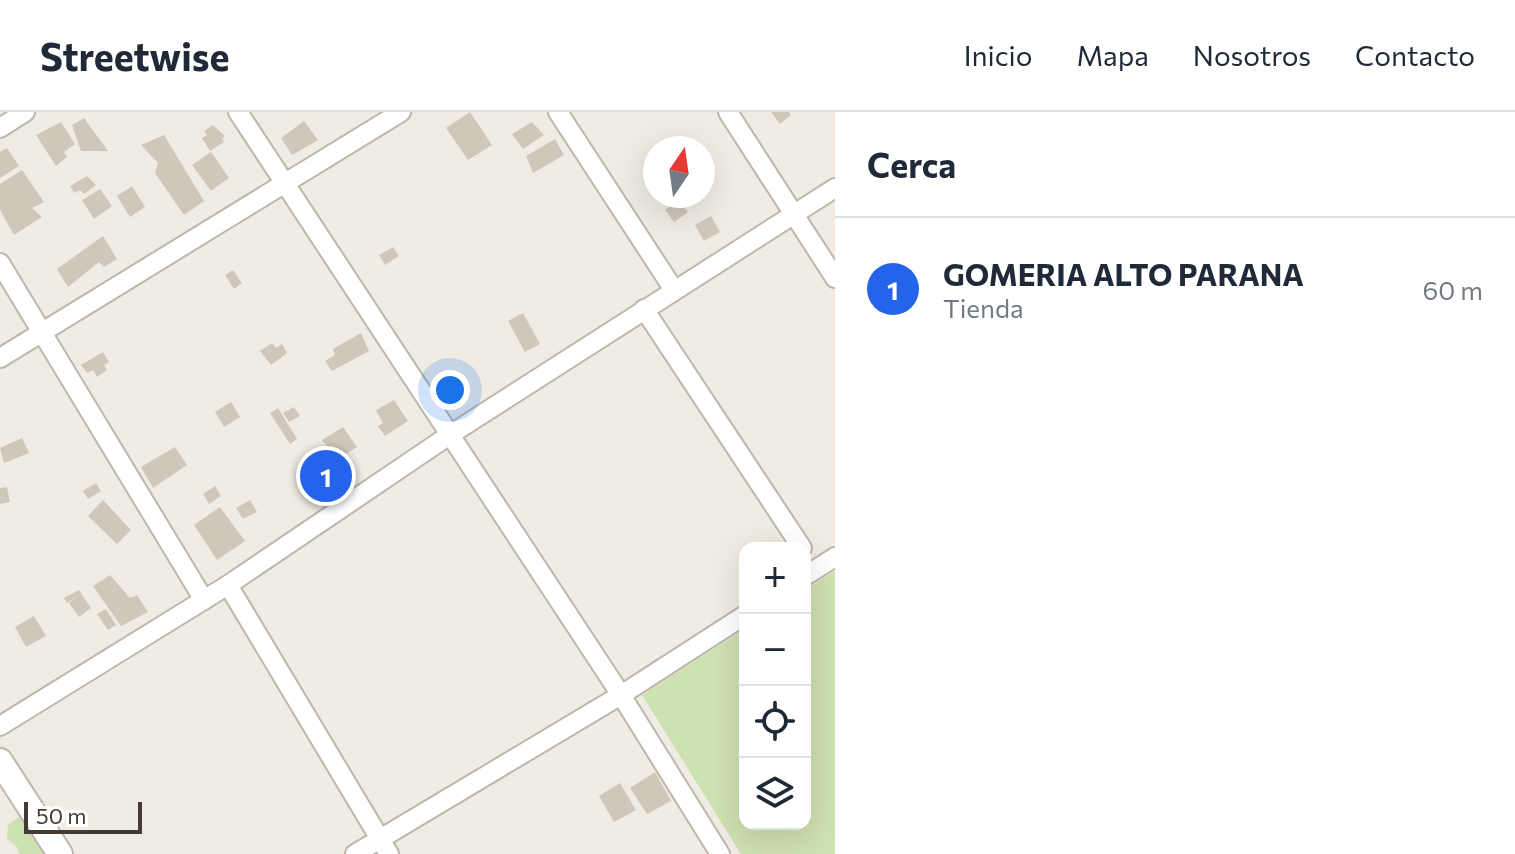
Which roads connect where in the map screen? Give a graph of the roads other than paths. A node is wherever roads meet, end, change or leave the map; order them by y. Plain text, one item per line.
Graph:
1 (25, 112) edge
2 (238, 112) edge
3 (401, 112) edge
4 (558, 112) edge
5 (728, 112) edge
6 (0, 128) edge
7 (284, 184) junction
8 (835, 188) edge
9 (794, 213) junction
10 (0, 263) edge
11 (835, 278) edge
12 (674, 290) junction
13 (644, 309) junction
14 (43, 332) junction
15 (0, 358) edge
16 (448, 436) junction
17 (799, 542) edge
18 (835, 557) edge
19 (811, 571) edge
20 (228, 585) junction
21 (204, 600) junction
22 (739, 619) edge
23 (621, 695) junction
24 (0, 726) edge
25 (0, 761) edge
26 (378, 838) junction
27 (60, 854) edge
28 (355, 854) edge
29 (389, 854) edge
30 (720, 854) edge

1 - 6 street
2 - 7 street
3 - 7 street
4 - 12 street
5 - 9 street
7 - 14 street
7 - 16 street
8 - 9 street
9 - 11 street
9 - 12 street
10 - 14 street
12 - 13 street
13 - 16 street
13 - 17 street
14 - 15 street
14 - 21 street
16 - 20 street
16 - 23 street
18 - 19 street
20 - 21 street
20 - 26 street
21 - 24 street
22 - 23 street
23 - 26 street
23 - 30 street
25 - 27 street
26 - 28 street
26 - 29 street

